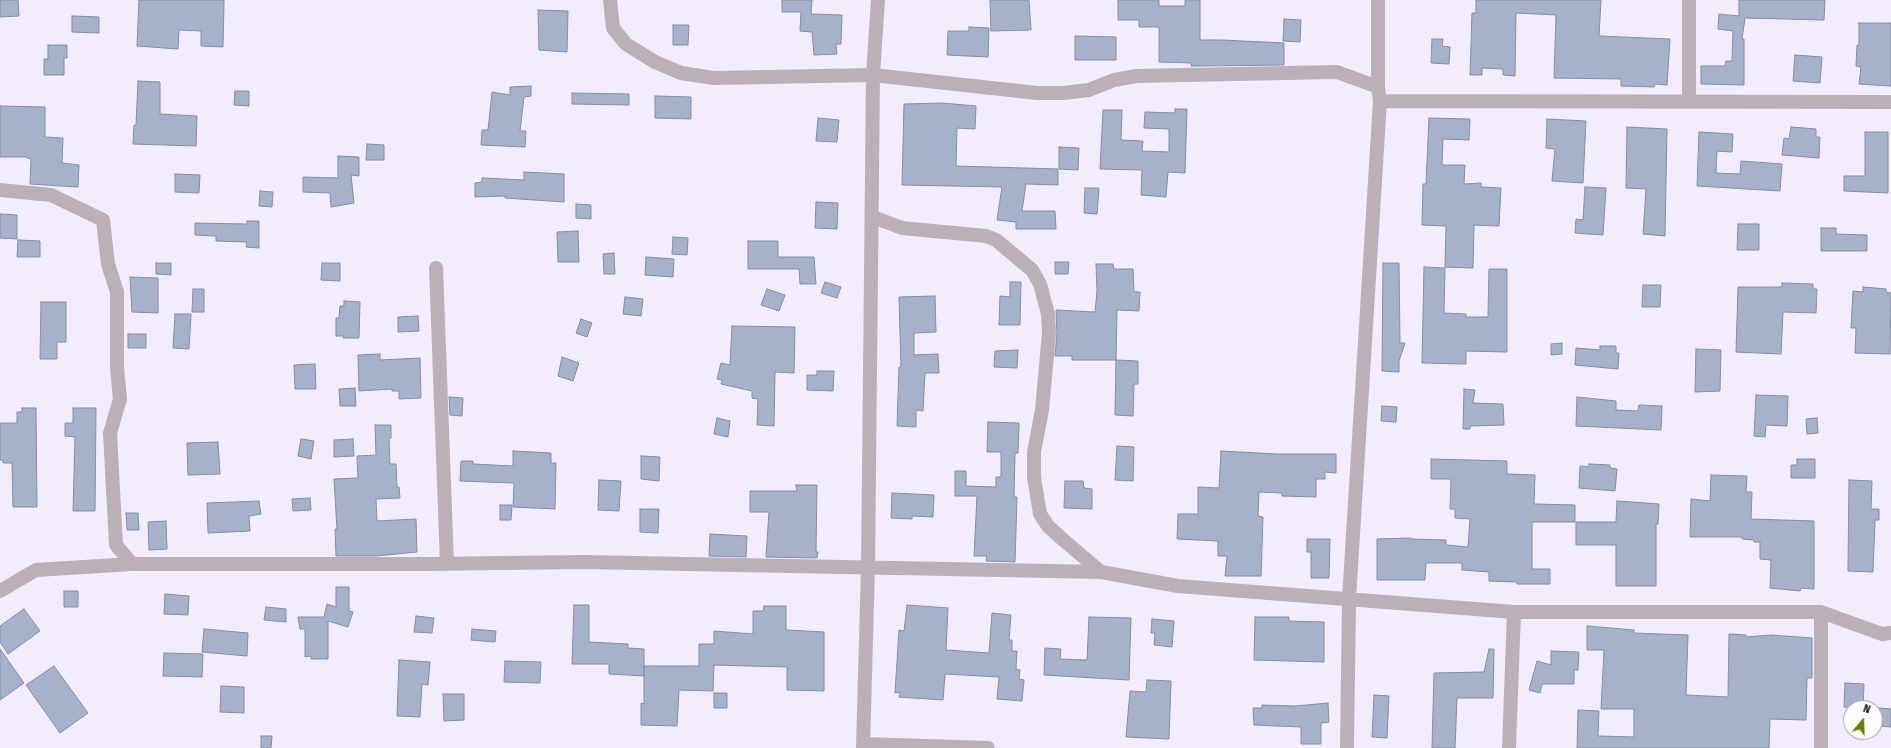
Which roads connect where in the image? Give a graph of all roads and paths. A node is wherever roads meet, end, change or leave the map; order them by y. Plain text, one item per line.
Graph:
1 (610, 0) edge
2 (878, 0) edge
3 (1378, 0) edge
4 (1689, 0) edge
5 (873, 75) junction
6 (1378, 87) junction
7 (1380, 101) junction
8 (1689, 102) junction
9 (1891, 102) edge
10 (0, 190) edge
11 (873, 217) junction
12 (436, 268) dead end
13 (132, 564) junction
14 (447, 564) junction
15 (868, 568) junction
16 (1101, 572) junction
17 (0, 591) edge
18 (1349, 599) junction
19 (1514, 612) junction
20 (1821, 612) junction
21 (1891, 633) edge
22 (863, 746) edge
23 (988, 748) edge
24 (1348, 748) edge
25 (1509, 748) edge
26 (1821, 748) edge

1 - 5 street
2 - 5 street
3 - 6 street
4 - 8 street
5 - 6 street
5 - 11 street
6 - 7 street
7 - 8 street
7 - 18 street
8 - 9 street
10 - 13 street
11 - 15 street
11 - 16 street
12 - 14 street
13 - 14 street
13 - 17 street
14 - 15 street
15 - 16 street
15 - 22 street
16 - 18 street
18 - 19 street
18 - 24 street
19 - 20 street
19 - 25 street
20 - 21 street
20 - 26 street
22 - 23 street

